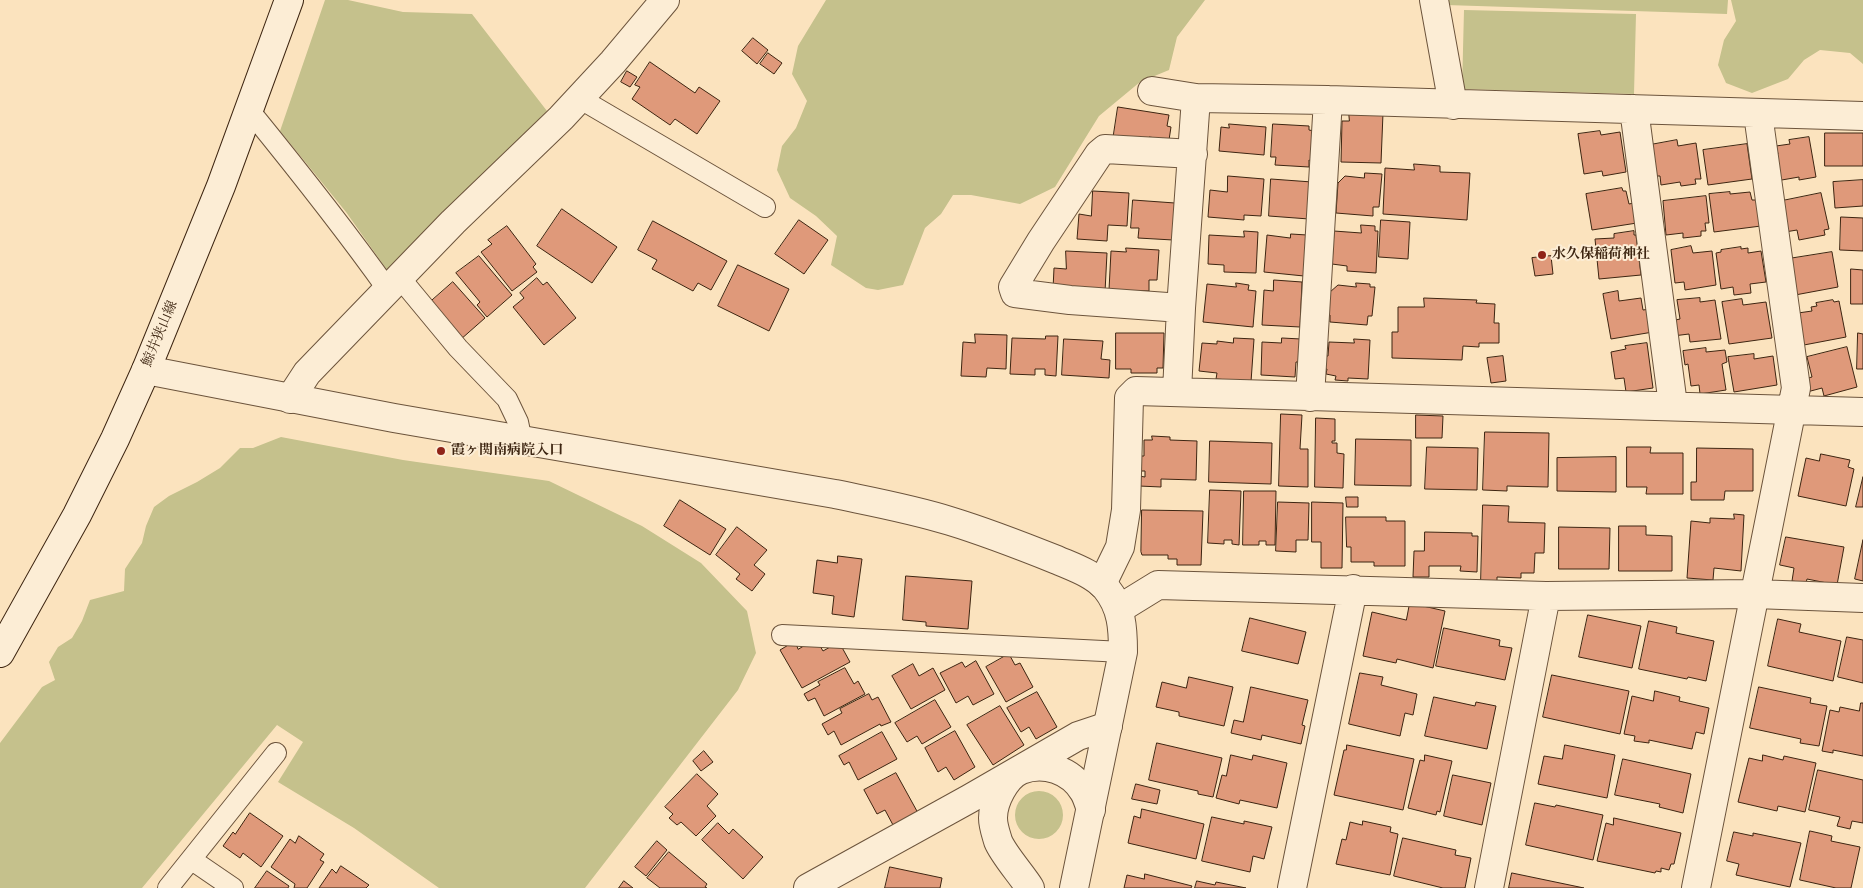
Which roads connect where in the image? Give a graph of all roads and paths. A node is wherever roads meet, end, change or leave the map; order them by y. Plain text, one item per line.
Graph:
1 (288, 0) edge
2 (665, 0) edge
3 (1434, 0) edge
4 (1152, 91) dead end
5 (579, 98) junction
6 (1196, 98) junction
7 (1328, 100) junction
8 (1453, 104) junction
9 (1634, 109) junction
10 (249, 110) junction
11 (1758, 114) junction
12 (1863, 116) edge
13 (1193, 154) junction
14 (766, 207) dead end
15 (394, 284) junction
16 (1181, 308) junction
17 (146, 370) junction
18 (1177, 392) junction
19 (1310, 397) junction
20 (290, 399) junction
21 (1673, 405) junction
22 (1792, 411) junction
23 (1863, 412) edge
24 (522, 441) junction
25 (1102, 584) junction
26 (1352, 589) junction
27 (1756, 594) junction
28 (1546, 596) junction
29 (1863, 598) edge
30 (1119, 609) junction
31 (782, 635) dead end
32 (1123, 652) junction
33 (0, 653) edge
34 (1108, 726) junction
35 (276, 753) dead end
36 (1019, 771) junction
37 (969, 799) junction
38 (1091, 810) junction
39 (999, 843) junction
40 (192, 860) junction
41 (848, 876) edge
42 (168, 888) edge
43 (233, 888) edge
44 (808, 888) edge
45 (1030, 888) edge
46 (1074, 888) edge
47 (1292, 888) edge
48 (1488, 888) edge
49 (1696, 888) edge

1 - 10 street, 鯨井狭山線
2 - 5 street
3 - 8 street
4 - 6 street
5 - 14 lane
5 - 15 street
6 - 7 street
6 - 13 street
7 - 8 street
7 - 19 street
8 - 9 street
9 - 11 street
9 - 21 street
10 - 15 lane
10 - 17 street, 鯨井狭山線
11 - 12 street
11 - 22 street
13 - 16 street
13 - 16 street
15 - 20 street
15 - 24 lane
16 - 18 street
17 - 20 street
17 - 33 street, 鯨井狭山線
18 - 19 street
18 - 25 street
19 - 21 street
20 - 24 street
21 - 22 street
22 - 23 street
22 - 27 street
24 - 25 street
25 - 30 street
26 - 28 street
26 - 30 street
26 - 47 street
27 - 28 street
27 - 29 street
27 - 49 street
28 - 48 street
30 - 32 street
31 - 32 lane
32 - 34 street
34 - 36 street
34 - 38 street
35 - 40 lane
36 - 37 street
36 - 38 street
36 - 39 street
37 - 39 street
37 - 41 street
38 - 46 street
39 - 45 street
40 - 42 lane
40 - 43 lane
41 - 44 street

